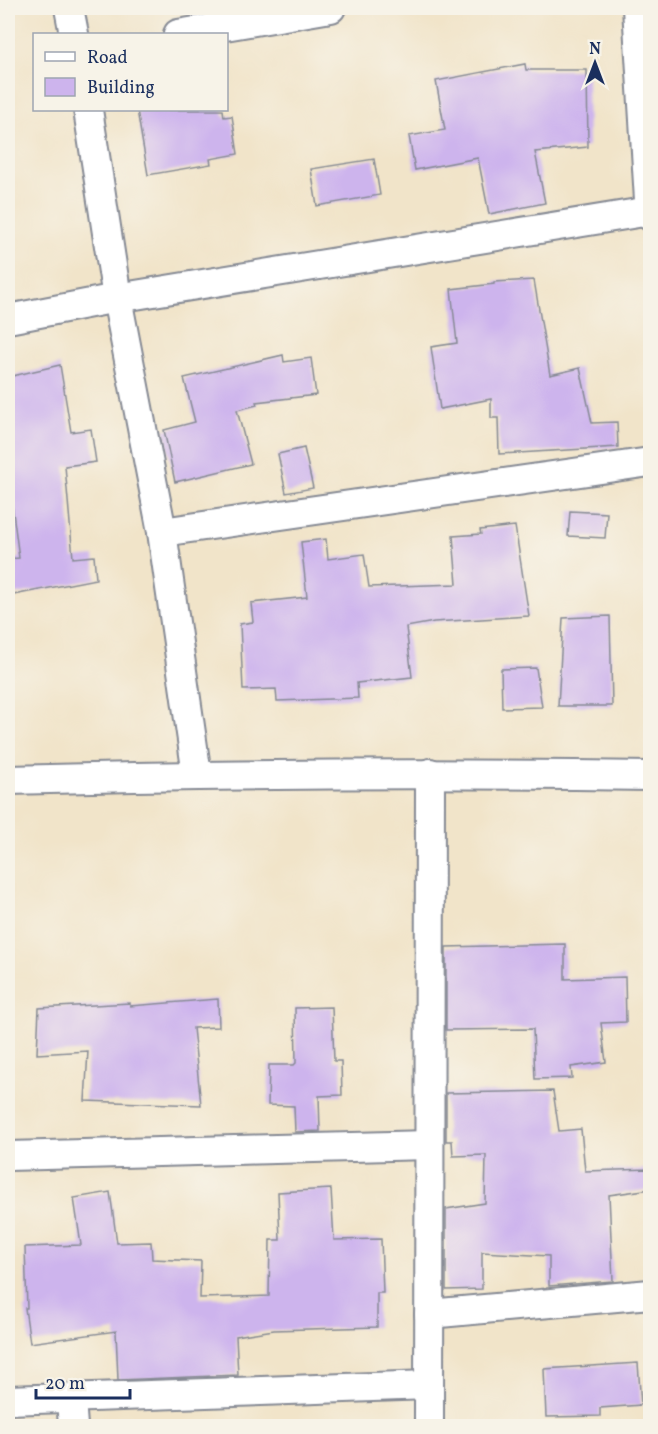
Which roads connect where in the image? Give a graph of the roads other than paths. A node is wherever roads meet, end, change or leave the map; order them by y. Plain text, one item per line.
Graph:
1 (69, 8) edge
2 (331, 8) edge
3 (638, 8) edge
4 (74, 33) edge
5 (184, 33) edge
6 (88, 111) edge
7 (650, 211) edge
8 (651, 216) edge
9 (117, 298) junction
10 (8, 319) edge
11 (651, 462) edge
12 (162, 532) junction
13 (430, 773) junction
14 (197, 774) junction
15 (651, 776) edge
16 (8, 780) edge
17 (429, 1145) junction
18 (8, 1156) edge
19 (651, 1294) edge
20 (429, 1314) junction
21 (429, 1385) junction
22 (8, 1400) edge
23 (72, 1413) edge
24 (429, 1426) edge

1 - 4 street
2 - 5 street
3 - 7 street
6 - 9 street
7 - 8 street
7 - 9 street
9 - 10 street
9 - 12 street
11 - 12 street
12 - 14 street
13 - 14 street
13 - 15 street
13 - 17 street
14 - 16 street
17 - 18 street
17 - 20 street
19 - 20 street
20 - 21 street
21 - 23 street
21 - 24 street
22 - 23 street

